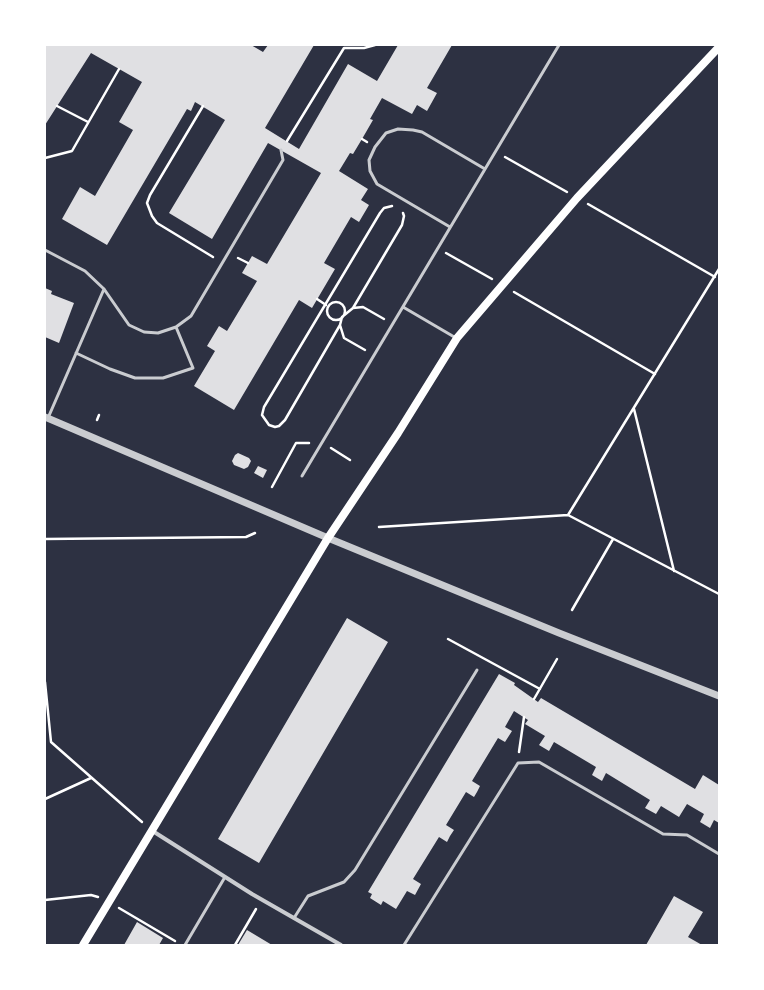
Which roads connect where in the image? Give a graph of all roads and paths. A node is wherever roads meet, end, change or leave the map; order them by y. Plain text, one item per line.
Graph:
1 (340, 45) edge
2 (375, 45) edge
3 (559, 45) edge
4 (719, 47) edge
5 (344, 48) junction
6 (119, 69) dead end
7 (57, 106) dead end
8 (203, 106) dead end
9 (88, 122) junction
10 (287, 142) dead end
11 (281, 150) dead end
12 (495, 152) junction
13 (45, 158) edge
14 (485, 169) junction
15 (577, 198) junction
16 (394, 206) dead end
17 (400, 209) dead end
18 (450, 227) junction
19 (438, 248) junction
20 (45, 250) edge
21 (222, 263) junction
22 (719, 269) edge
23 (715, 277) junction
24 (501, 285) junction
25 (104, 289) junction
26 (318, 299) dead end
27 (327, 305) junction
28 (403, 307) junction
29 (353, 308) junction
30 (342, 317) junction
31 (393, 324) junction
32 (340, 325) junction
33 (176, 327) junction
34 (457, 338) junction
35 (76, 353) junction
36 (374, 355) junction
37 (655, 374) junction
38 (634, 409) junction
39 (99, 415) dead end
40 (46, 418) edge
41 (97, 420) dead end
42 (322, 443) junction
43 (350, 460) dead end
44 (302, 476) dead end
45 (272, 487) dead end
46 (568, 515) junction
47 (379, 527) dead end
48 (255, 533) dead end
49 (328, 538) junction
50 (45, 539) edge
51 (613, 539) junction
52 (674, 572) junction
53 (719, 594) edge
54 (572, 610) dead end
55 (448, 639) dead end
56 (557, 660) dead end
57 (477, 670) dead end
58 (45, 682) edge
59 (540, 689) junction
60 (719, 696) edge
61 (534, 699) dead end
62 (524, 717) dead end
63 (518, 763) junction
64 (91, 778) junction
65 (45, 799) edge
66 (151, 830) junction
67 (719, 854) edge
68 (225, 877) junction
69 (262, 899) junction
70 (45, 900) edge
71 (109, 901) junction
72 (294, 918) junction
73 (176, 941) dead end
74 (83, 945) edge
75 (185, 945) edge
76 (235, 945) edge
77 (341, 945) edge
78 (404, 945) edge

1 - 5 path
2 - 5 path
3 - 12 lane
4 - 15 main road
5 - 10 path
6 - 9 path
7 - 9 path
8 - 21 path
9 - 13 path
11 - 21 lane
12 - 14 lane
12 - 15 path
14 - 18 lane
14 - 18 lane
15 - 23 path
15 - 24 main road
16 - 27 path
17 - 29 path
18 - 19 lane
19 - 24 path
19 - 28 lane
20 - 25 lane
21 - 33 lane
22 - 23 path
23 - 37 path
24 - 34 main road
24 - 37 path
25 - 33 lane
25 - 35 lane
26 - 27 path
27 - 30 path
27 - 30 path
27 - 32 path
28 - 31 lane
28 - 34 lane
29 - 30 path
29 - 31 path
30 - 32 path
31 - 36 lane
32 - 36 path
33 - 35 lane
34 - 49 main road
35 - 40 lane
36 - 42 lane
37 - 38 path
38 - 46 path
38 - 52 path
39 - 41 path
40 - 49 street
42 - 43 path
42 - 44 lane
42 - 45 path
46 - 47 path
46 - 51 path
48 - 50 path
49 - 60 street
49 - 66 main road
51 - 52 path
51 - 54 path
52 - 53 path
55 - 59 path
56 - 59 path
57 - 72 lane
58 - 64 path
59 - 61 path
62 - 63 path
63 - 67 lane
63 - 78 lane
64 - 65 path
64 - 66 path
66 - 68 street
66 - 71 main road
68 - 69 street
68 - 75 lane
69 - 72 street
69 - 76 path
70 - 71 path
71 - 73 path
71 - 74 main road
72 - 77 street

